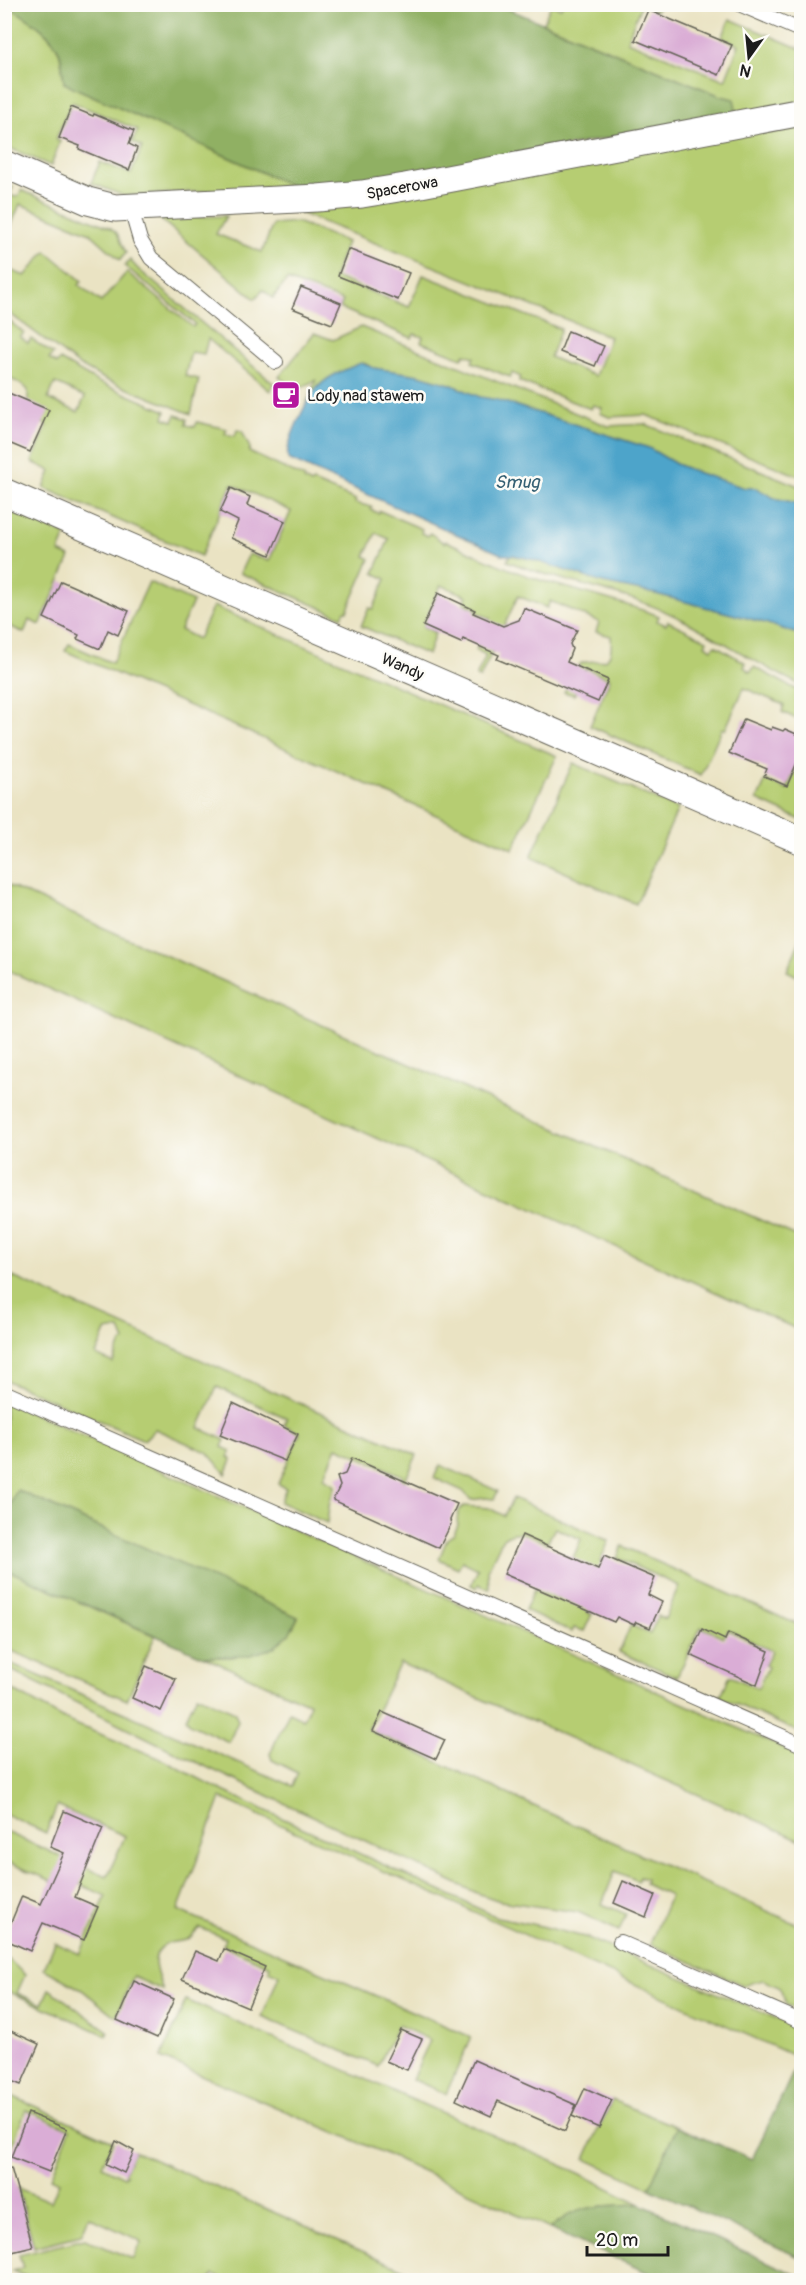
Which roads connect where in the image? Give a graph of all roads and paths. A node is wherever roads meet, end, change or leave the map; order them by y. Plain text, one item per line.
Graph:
1 (739, 4) edge
2 (801, 31) edge
3 (801, 112) edge
4 (4, 164) edge
5 (131, 208) junction
6 (276, 362) dead end
7 (4, 492) edge
8 (801, 841) edge
9 (4, 1392) edge
10 (801, 1745) edge
11 (620, 1942) dead end
12 (801, 2022) edge

1 - 2 lane
3 - 5 street, Spacerowa
4 - 5 street, Spacerowa
5 - 6 lane
7 - 8 street, Wandy
9 - 10 lane
11 - 12 lane

